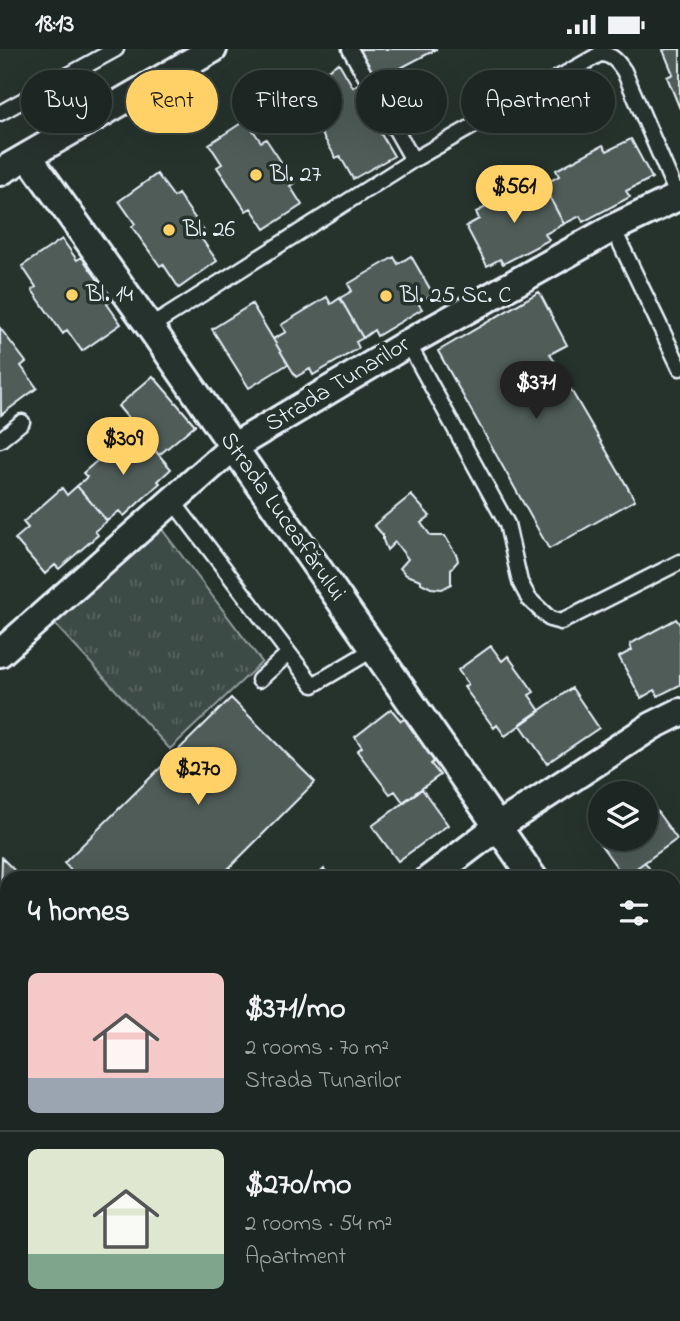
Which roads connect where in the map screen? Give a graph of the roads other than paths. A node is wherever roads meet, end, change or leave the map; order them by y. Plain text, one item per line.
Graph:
1 (116, 49) edge
2 (213, 49) edge
3 (351, 49) edge
4 (0, 113) edge
5 (28, 156) junction
6 (412, 160) junction
7 (0, 172) edge
8 (679, 197) edge
9 (614, 228) junction
10 (150, 327) junction
11 (408, 343) junction
12 (680, 368) edge
13 (22, 422) dead end
14 (0, 440) edge
15 (233, 447) junction
16 (172, 499) junction
17 (680, 562) edge
18 (374, 649) junction
19 (0, 653) edge
20 (288, 654) junction
21 (259, 680) dead end
22 (680, 712) edge
23 (498, 827) junction
24 (440, 871) edge
25 (528, 871) edge

1 - 4 lane
2 - 5 street
3 - 6 lane
5 - 7 street
5 - 10 street, Strada Luceafărului
6 - 8 lane
6 - 10 lane
8 - 9 street, Strada Tunarilor
9 - 11 street, Strada Tunarilor
9 - 12 lane
10 - 15 street, Strada Luceafărului
11 - 15 street, Strada Tunarilor
11 - 17 lane
13 - 14 lane
15 - 16 street, Strada Tunarilor
15 - 18 street, Strada Luceafărului
16 - 19 street, Strada Tunarilor
16 - 20 lane
18 - 20 lane
18 - 23 street, Strada Luceafărului
20 - 21 lane
22 - 23 street
23 - 24 street
23 - 25 street, Strada Luceafărului

